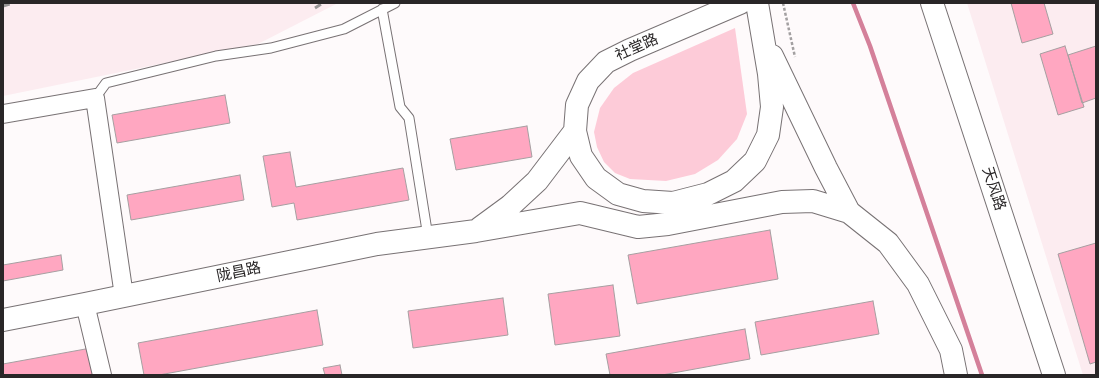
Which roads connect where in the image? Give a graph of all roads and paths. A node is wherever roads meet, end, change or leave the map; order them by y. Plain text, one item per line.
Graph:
1 (395, 3) edge
2 (757, 3) edge
3 (783, 3) edge
4 (932, 3) edge
5 (734, 5) edge
6 (382, 9) junction
7 (763, 37) junction
8 (798, 64) dead end
9 (95, 98) junction
10 (3, 114) edge
11 (575, 131) junction
12 (618, 194) junction
13 (849, 212) junction
14 (580, 213) junction
15 (476, 231) junction
16 (428, 237) junction
17 (124, 296) junction
18 (85, 304) junction
19 (3, 320) edge
20 (102, 375) edge
21 (956, 375) edge
22 (1054, 375) edge

1 - 6 lane
2 - 7 main road
3 - 8 path
4 - 22 main road, 天风路
5 - 11 main road, 社堂路
6 - 9 lane
6 - 16 lane
7 - 12 main road
7 - 13 main road
9 - 10 street
9 - 17 street
11 - 12 main road
11 - 15 main road
12 - 14 main road
13 - 14 main road
13 - 21 main road
14 - 15 main road, 陇昌路
15 - 16 main road, 陇昌路
16 - 17 main road, 陇昌路
17 - 18 main road, 陇昌路
18 - 19 main road, 陇昌路
18 - 20 street

